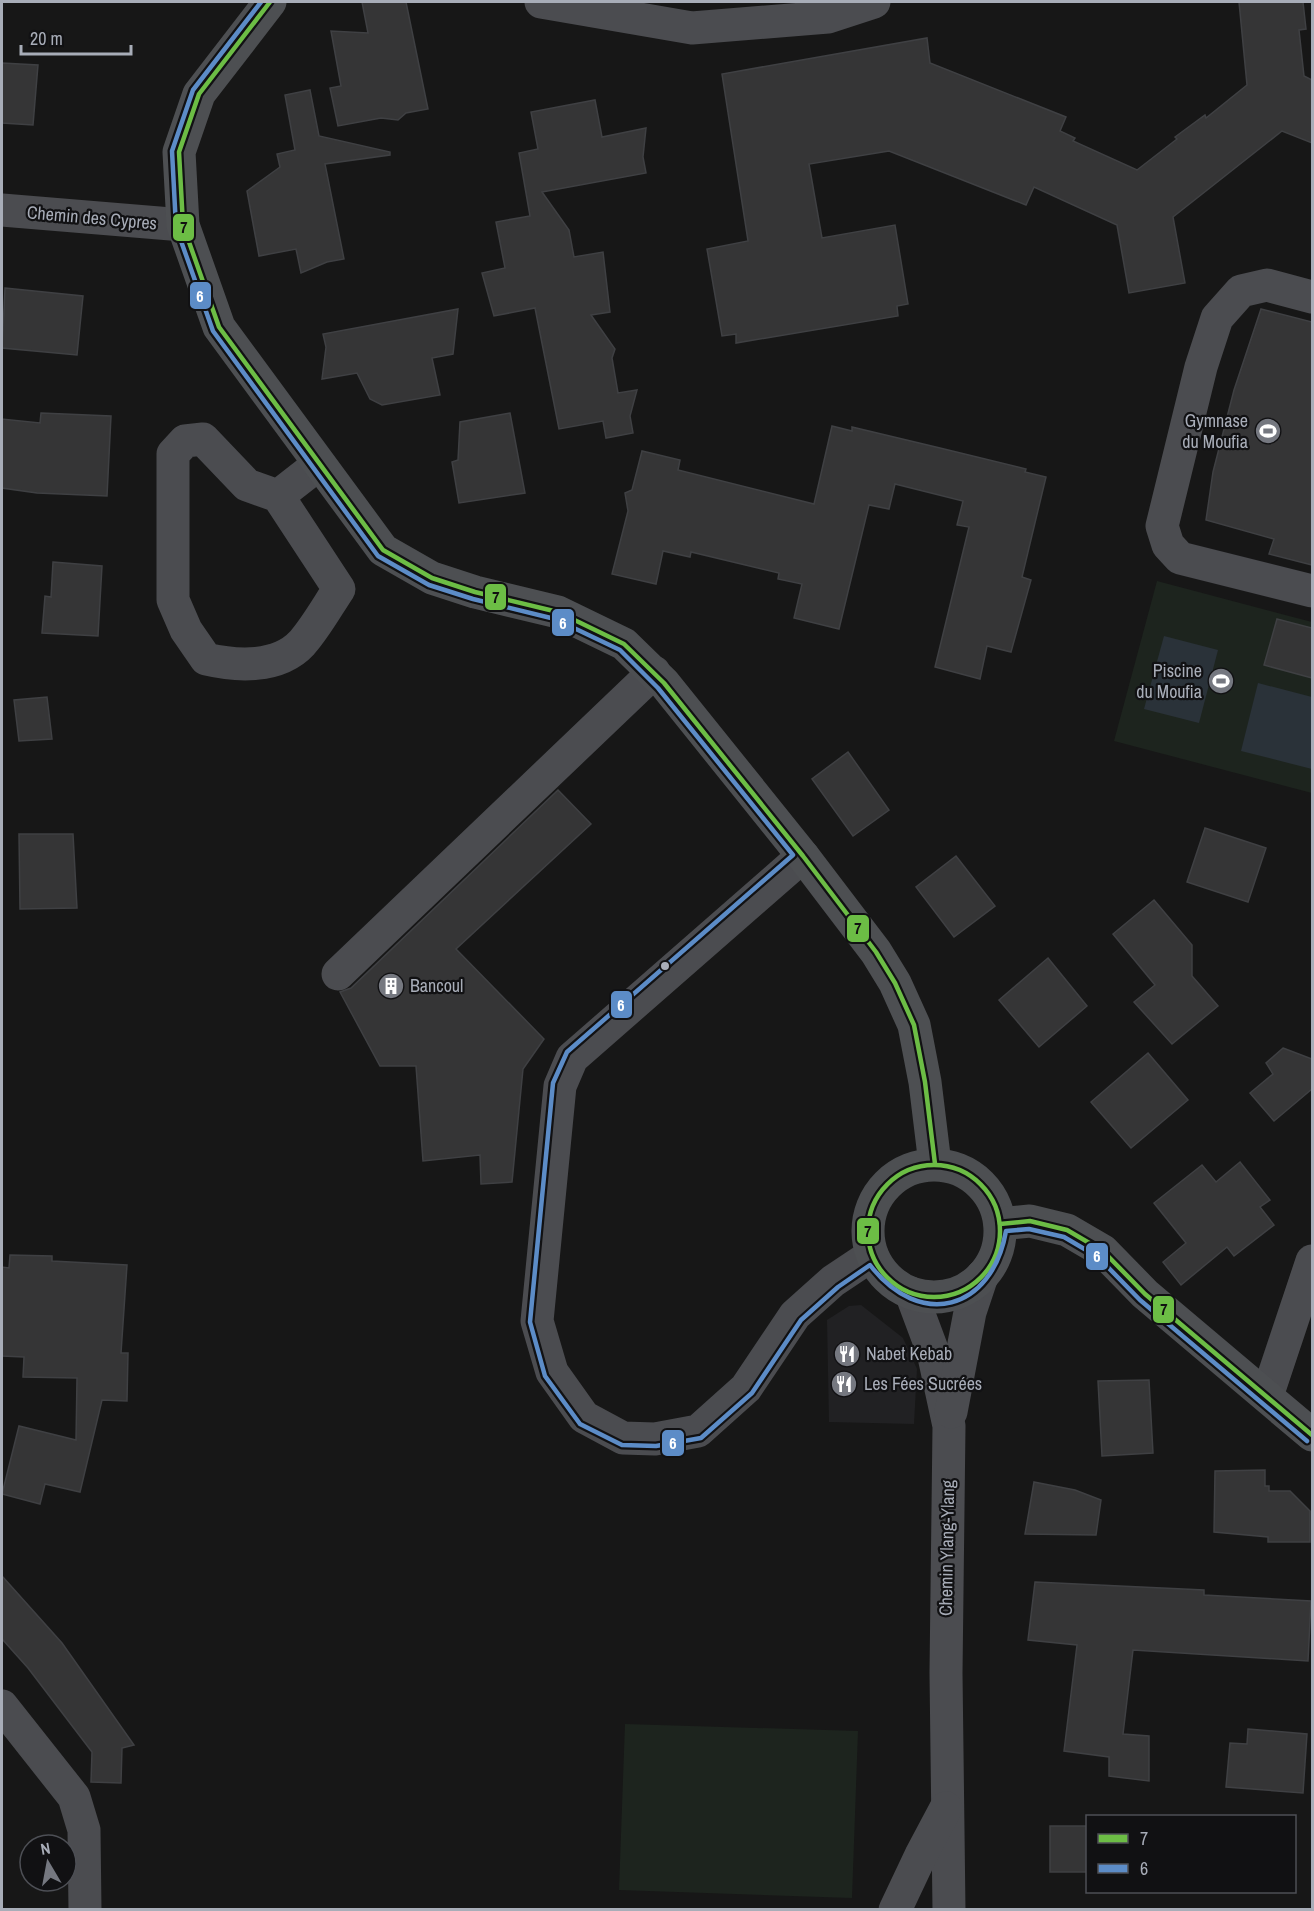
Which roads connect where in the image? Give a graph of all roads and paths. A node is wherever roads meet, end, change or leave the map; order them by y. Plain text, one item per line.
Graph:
1 (270, 2) edge
2 (540, 2) edge
3 (874, 2) edge
4 (2, 210) edge
5 (183, 225) junction
6 (1312, 297) edge
7 (319, 464) junction
8 (278, 496) junction
9 (1312, 591) edge
10 (654, 672) junction
11 (803, 855) junction
12 (338, 974) dead end
13 (935, 1164) junction
14 (1000, 1224) junction
15 (872, 1255) junction
16 (1312, 1261) edge
17 (982, 1276) junction
18 (911, 1293) junction
19 (1267, 1396) junction
20 (949, 1425) junction
21 (1312, 1435) edge
22 (2, 1706) edge
23 (946, 1808) junction
24 (85, 1910) edge
25 (895, 1910) edge
26 (949, 1910) edge

1 - 5 main road
2 - 3 street
4 - 5 street, Chemin des Cypres
5 - 7 main road
6 - 9 street
7 - 8 street
7 - 10 main road
8 - 8 street
10 - 11 main road
10 - 12 street
11 - 13 main road
11 - 15 street
13 - 14 main road
13 - 15 main road
14 - 17 main road
14 - 19 main road
15 - 18 main road
16 - 19 street
17 - 18 main road
17 - 20 street
18 - 20 street, Chemin Ylang-Ylang
19 - 21 main road
20 - 23 street, Chemin Ylang-Ylang
22 - 24 street
23 - 25 street, Chemin Ylang-Ylang
23 - 26 street, Chemin Ylang-Ylang

